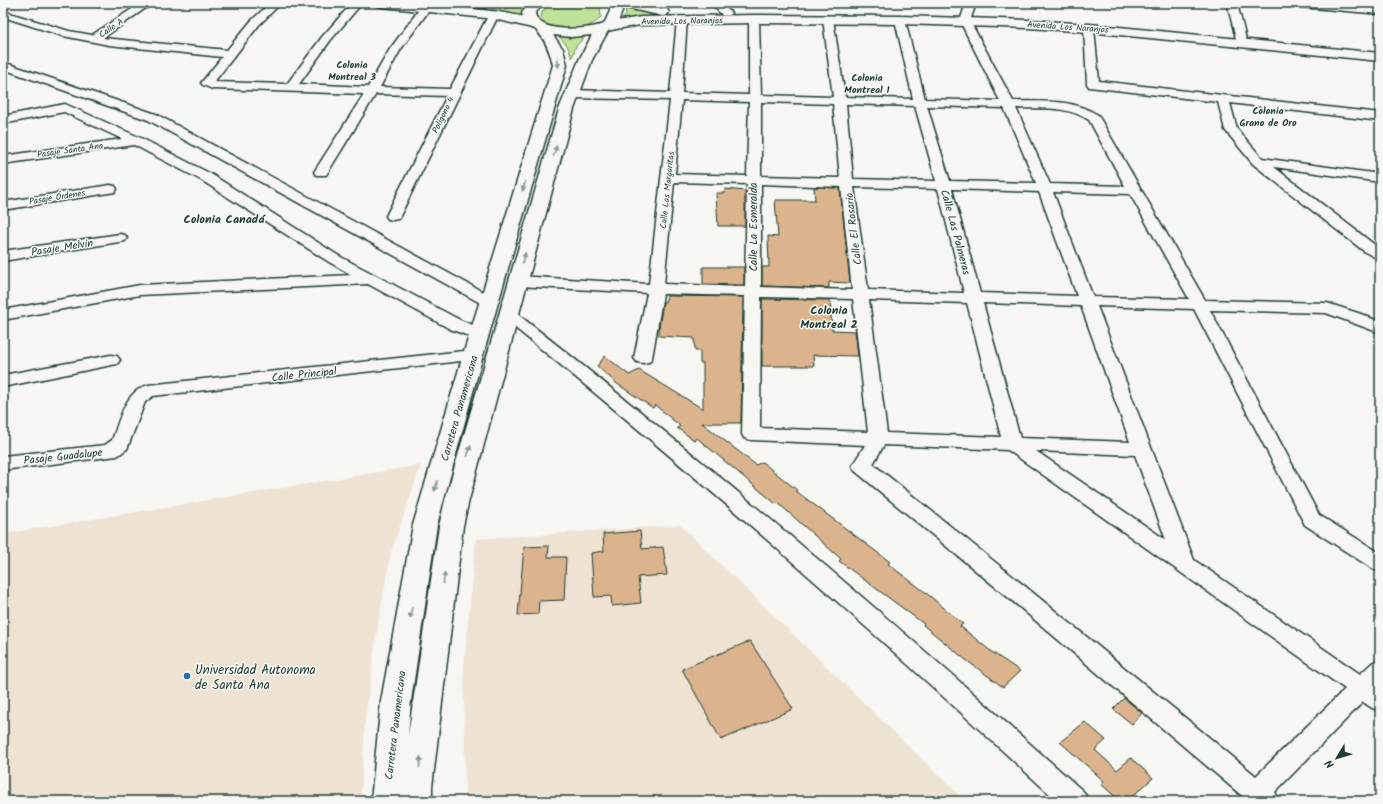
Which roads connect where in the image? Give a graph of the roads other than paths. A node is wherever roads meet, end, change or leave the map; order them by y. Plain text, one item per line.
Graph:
1 (148, 3) edge
2 (276, 3) edge
3 (357, 3) edge
4 (382, 3) edge
5 (397, 3) edge
6 (412, 3) edge
7 (539, 3) edge
8 (615, 3) edge
9 (621, 3) edge
10 (716, 3) edge
11 (971, 3) edge
12 (1232, 3) edge
13 (1290, 3) edge
14 (508, 4) dead end
15 (485, 5) edge
16 (425, 9) junction
17 (1380, 11) edge
18 (750, 13) junction
19 (3, 14) edge
20 (494, 14) junction
21 (723, 14) junction
22 (828, 19) junction
23 (682, 20) junction
24 (900, 20) junction
25 (965, 21) junction
26 (539, 26) junction
27 (607, 28) junction
28 (1089, 28) junction
29 (94, 39) junction
30 (1242, 43) junction
31 (231, 54) junction
32 (1380, 57) edge
33 (3, 65) edge
34 (291, 88) junction
35 (372, 90) junction
36 (454, 93) junction
37 (572, 94) junction
38 (676, 96) junction
39 (755, 98) junction
40 (1223, 99) junction
41 (839, 100) junction
42 (920, 102) junction
43 (1008, 104) junction
44 (1380, 117) edge
45 (3, 120) edge
46 (136, 141) junction
47 (3, 160) edge
48 (1258, 161) junction
49 (321, 172) dead end
50 (668, 178) junction
51 (1380, 178) edge
52 (753, 180) junction
53 (847, 183) junction
54 (944, 185) junction
55 (1045, 188) junction
56 (110, 189) dead end
57 (1135, 190) junction
58 (3, 206) edge
59 (393, 216) dead end
60 (120, 238) dead end
61 (1380, 255) edge
62 (3, 256) edge
63 (372, 279) junction
64 (518, 280) junction
65 (656, 289) junction
66 (752, 292) junction
67 (860, 295) junction
68 (974, 298) junction
69 (1087, 302) junction
70 (1200, 305) junction
71 (500, 309) junction
72 (3, 315) edge
73 (1380, 328) edge
74 (480, 334) junction
75 (473, 355) junction
76 (643, 358) dead end
77 (111, 360) dead end
78 (3, 381) edge
79 (878, 439) junction
80 (120, 444) joint
81 (1012, 444) junction
82 (1142, 449) junction
83 (3, 462) edge
84 (1380, 563) edge
85 (1185, 565) junction
86 (1380, 670) edge
87 (1371, 694) edge
88 (1262, 797) edge
89 (387, 801) edge
90 (416, 801) edge
91 (1075, 801) edge

1 - 29 street, Calle A
2 - 31 street
3 - 34 street
4 - 16 main road, Avenida Los Naranjos
5 - 6 main road
6 - 15 main road
7 - 26 main road
8 - 27 main road, Carretera Panamericana
9 - 21 main road, Avenida Los Naranjos
10 - 21 street
11 - 25 street
12 - 30 street
13 - 17 street
14 - 15 main road
16 - 20 main road, Avenida Los Naranjos
16 - 35 street
18 - 21 main road, Avenida Los Naranjos
18 - 22 main road, Avenida Los Naranjos
18 - 23 main road, Avenida Los Naranjos
18 - 39 street, Calle La Esmeralda
19 - 29 street
20 - 26 main road, Avenida Los Naranjos
20 - 36 street, Poligono 4
22 - 24 main road, Avenida Los Naranjos
22 - 41 street, Calle El Rosario
23 - 27 main road, Avenida Los Naranjos
23 - 38 street, Calle Las Margaritas
24 - 25 main road, Avenida Los Naranjos
24 - 42 street, Calle Las Palmeras
25 - 28 main road, Avenida Los Naranjos
25 - 43 street
26 - 27 main road, Avenida Los Naranjos
26 -> 71 main road, Carretera Panamericana
27 - 37 main road, Carretera Panamericana
28 - 30 main road, Avenida Los Naranjos
28 - 40 street
29 - 31 street
30 - 32 main road, Avenida Los Naranjos
31 - 34 street
33 - 71 street
34 - 35 street
35 - 36 street
35 - 49 street
36 - 59 street, Poligono 4
37 - 38 street
64 -> 37 main road, Carretera Panamericana
38 - 39 street
38 - 50 street, Calle Las Margaritas
39 - 41 street
39 - 52 street, Calle La Esmeralda
40 - 44 street
40 - 48 street
41 - 42 street
41 - 53 street, Calle El Rosario
42 - 43 street
42 - 54 street, Calle Las Palmeras
43 - 55 street
43 - 57 street
45 - 46 street
46 - 47 street, Pasaje Santa Ana
46 - 63 street
48 - 51 street
48 - 61 street
50 - 52 street
50 - 65 street, Calle Las Margaritas
52 - 53 street
52 - 66 street, Calle La Esmeralda
53 - 54 street
53 - 67 street, Calle El Rosario
54 - 55 street
54 - 68 street, Calle Las Palmeras
55 - 57 street
55 - 69 street
56 - 58 street, Pasaje Órdenes
57 - 70 street
60 - 62 street, Pasaje Melvin
63 - 72 street
63 - 74 street
64 - 65 street
64 - 71 main road, Carretera Panamericana
65 - 66 street
65 - 76 street, Calle Las Margaritas
66 - 67 street
66 - 79 street, Calle La Esmeralda
67 - 68 street
67 - 79 street, Calle El Rosario
68 - 69 street
68 - 81 street, Calle Las Palmeras
69 - 70 street
69 - 82 street
70 - 73 street
70 - 84 street
71 - 74 main road, Carretera Panamericana
90 -> 71 main road, Carretera Panamericana
71 - 91 street
74 - 75 main road, Carretera Panamericana
75 - 80 street, Calle Principal
75 -> 89 main road, Carretera Panamericana
77 - 78 street
79 - 81 street
79 - 88 street
80 - 83 street, Pasaje Guadalupe
81 - 82 street
81 - 85 street
82 - 85 street
85 - 87 street
86 - 87 street
87 - 88 street

